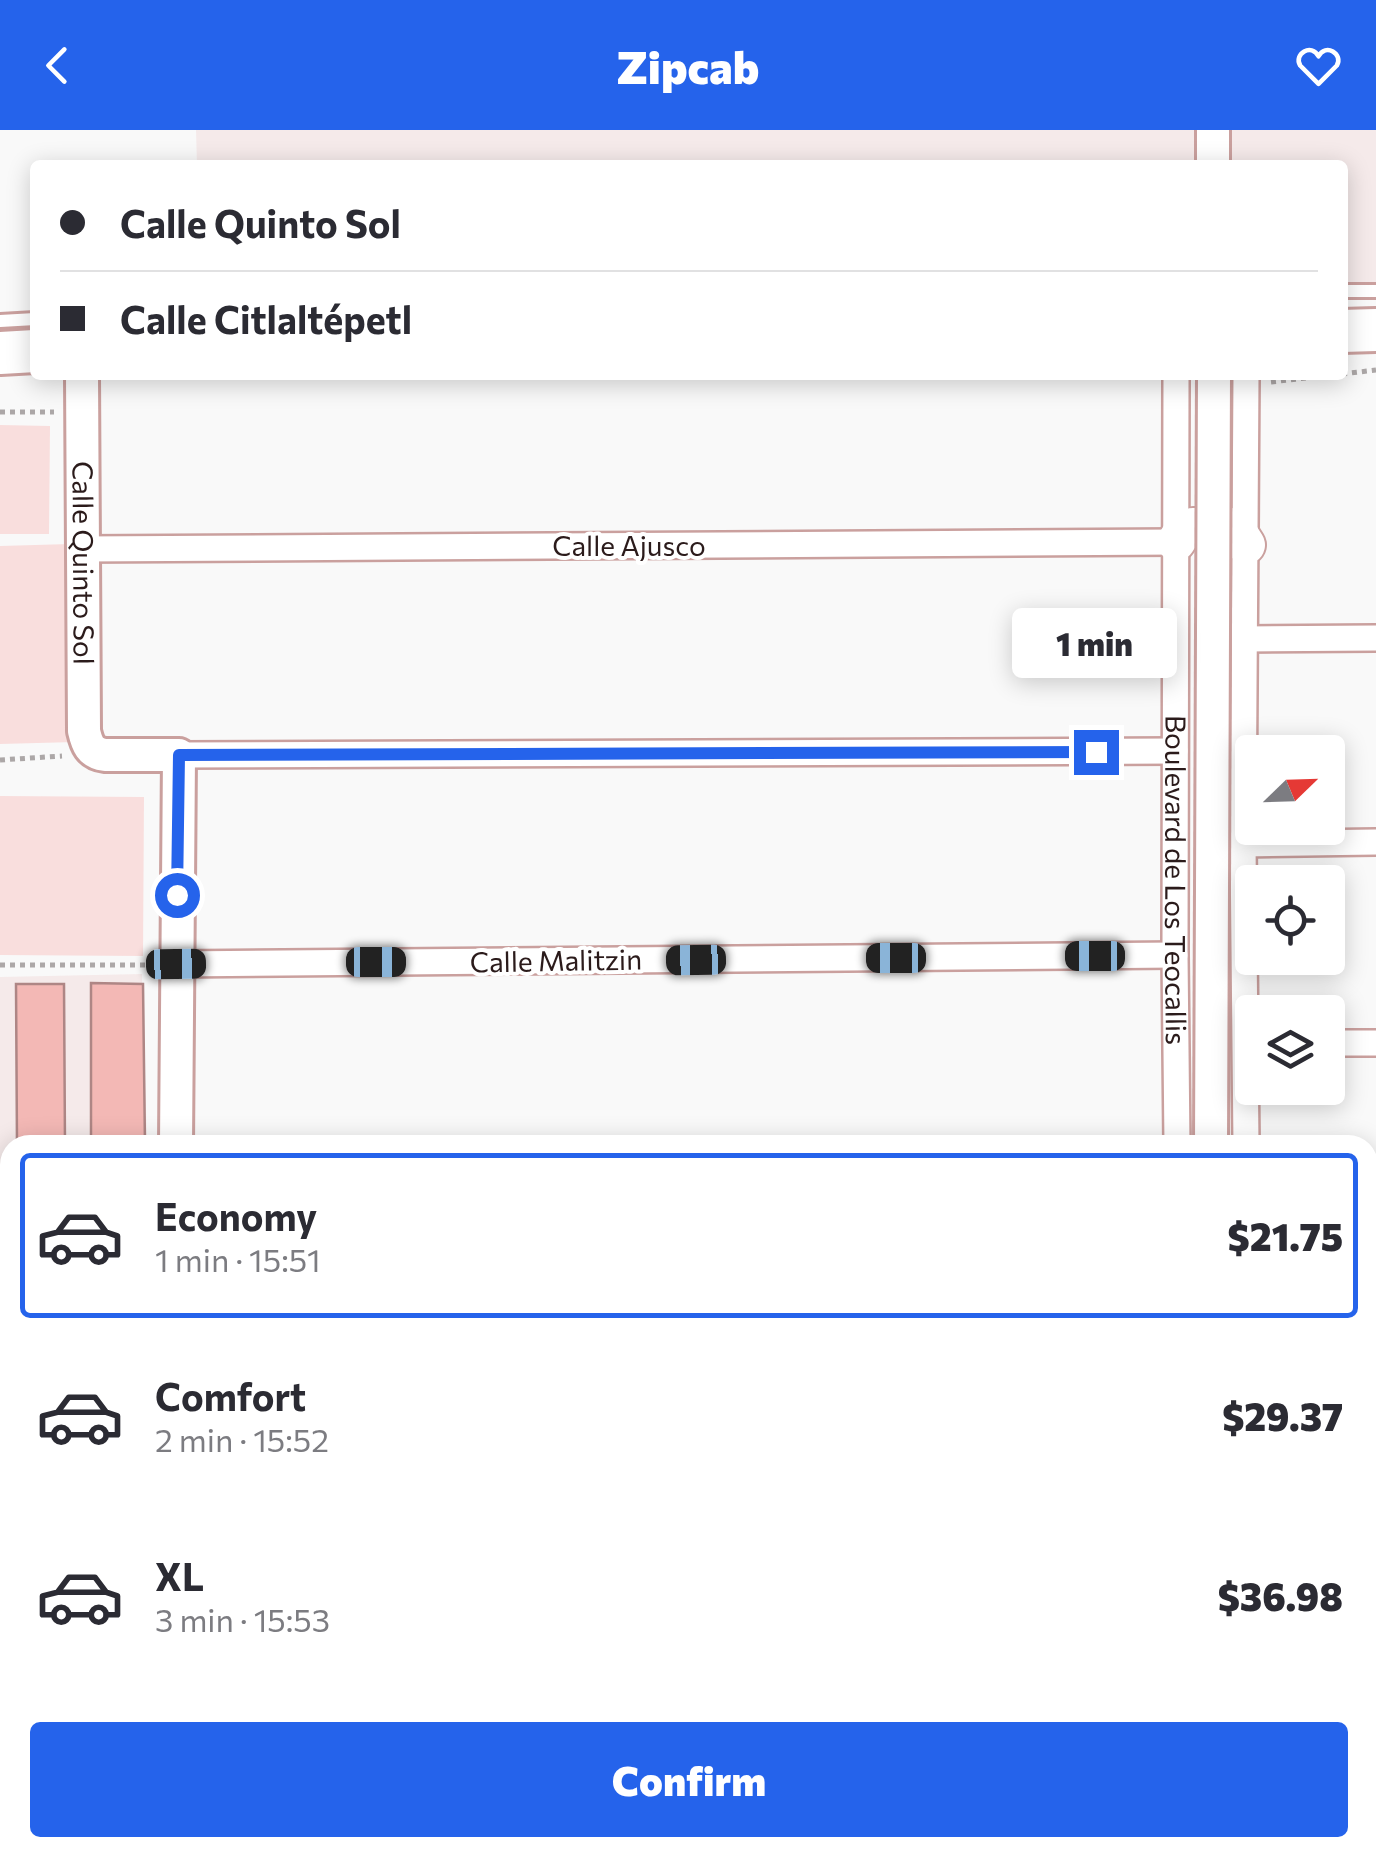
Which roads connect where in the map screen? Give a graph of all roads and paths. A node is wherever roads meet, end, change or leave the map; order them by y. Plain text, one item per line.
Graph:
1 (1213, 130) edge
2 (1213, 160) edge
3 (1376, 291) edge
4 (1348, 292) edge
5 (30, 319) edge
6 (0, 321) edge
7 (1376, 330) edge
8 (1348, 331) edge
9 (30, 351) edge
10 (0, 353) edge
11 (1376, 370) edge
12 (1348, 373) edge
13 (82, 380) edge
14 (1176, 380) edge
15 (1214, 380) edge
16 (1246, 380) edge
17 (0, 412) edge
18 (20, 412) dead end
19 (1176, 542) junction
20 (1246, 544) junction
21 (82, 549) junction
22 (1376, 638) edge
23 (1245, 639) junction
24 (1244, 735) edge
25 (93, 752) junction
26 (1176, 752) junction
27 (179, 755) junction
28 (0, 760) edge
29 (1345, 842) edge
30 (1376, 842) edge
31 (1243, 845) edge
32 (1175, 955) junction
33 (176, 964) junction
34 (0, 965) edge
35 (1248, 995) edge
36 (1376, 1042) edge
37 (1345, 1043) edge
38 (1247, 1105) edge
39 (176, 1135) edge
40 (1178, 1135) edge
41 (1212, 1135) edge
42 (1246, 1135) edge

1 - 2 street
3 - 4 lane
5 - 6 lane
7 - 8 highway
9 - 10 highway
11 - 12 path
13 - 21 street, Calle Quinto Sol
14 - 19 street, Boulevard de Los Teocallis
15 - 41 street, Boulevard de Los Teocallis, bridge
16 - 20 street
17 - 18 path
19 - 20 main road
19 - 21 street, Calle Ajusco
19 - 26 street, Boulevard de Los Teocallis
20 - 23 street
21 - 25 street, Calle Quinto Sol
22 - 23 street
23 - 24 street
25 - 27 street
25 - 28 path
26 - 27 street
26 - 32 street, Boulevard de Los Teocallis
27 - 33 street
29 - 30 street
31 - 35 street
32 - 33 street, Calle Malitzin
32 - 40 street, Boulevard de Los Teocallis
33 - 34 path
33 - 39 street
36 - 37 street
38 - 42 street

